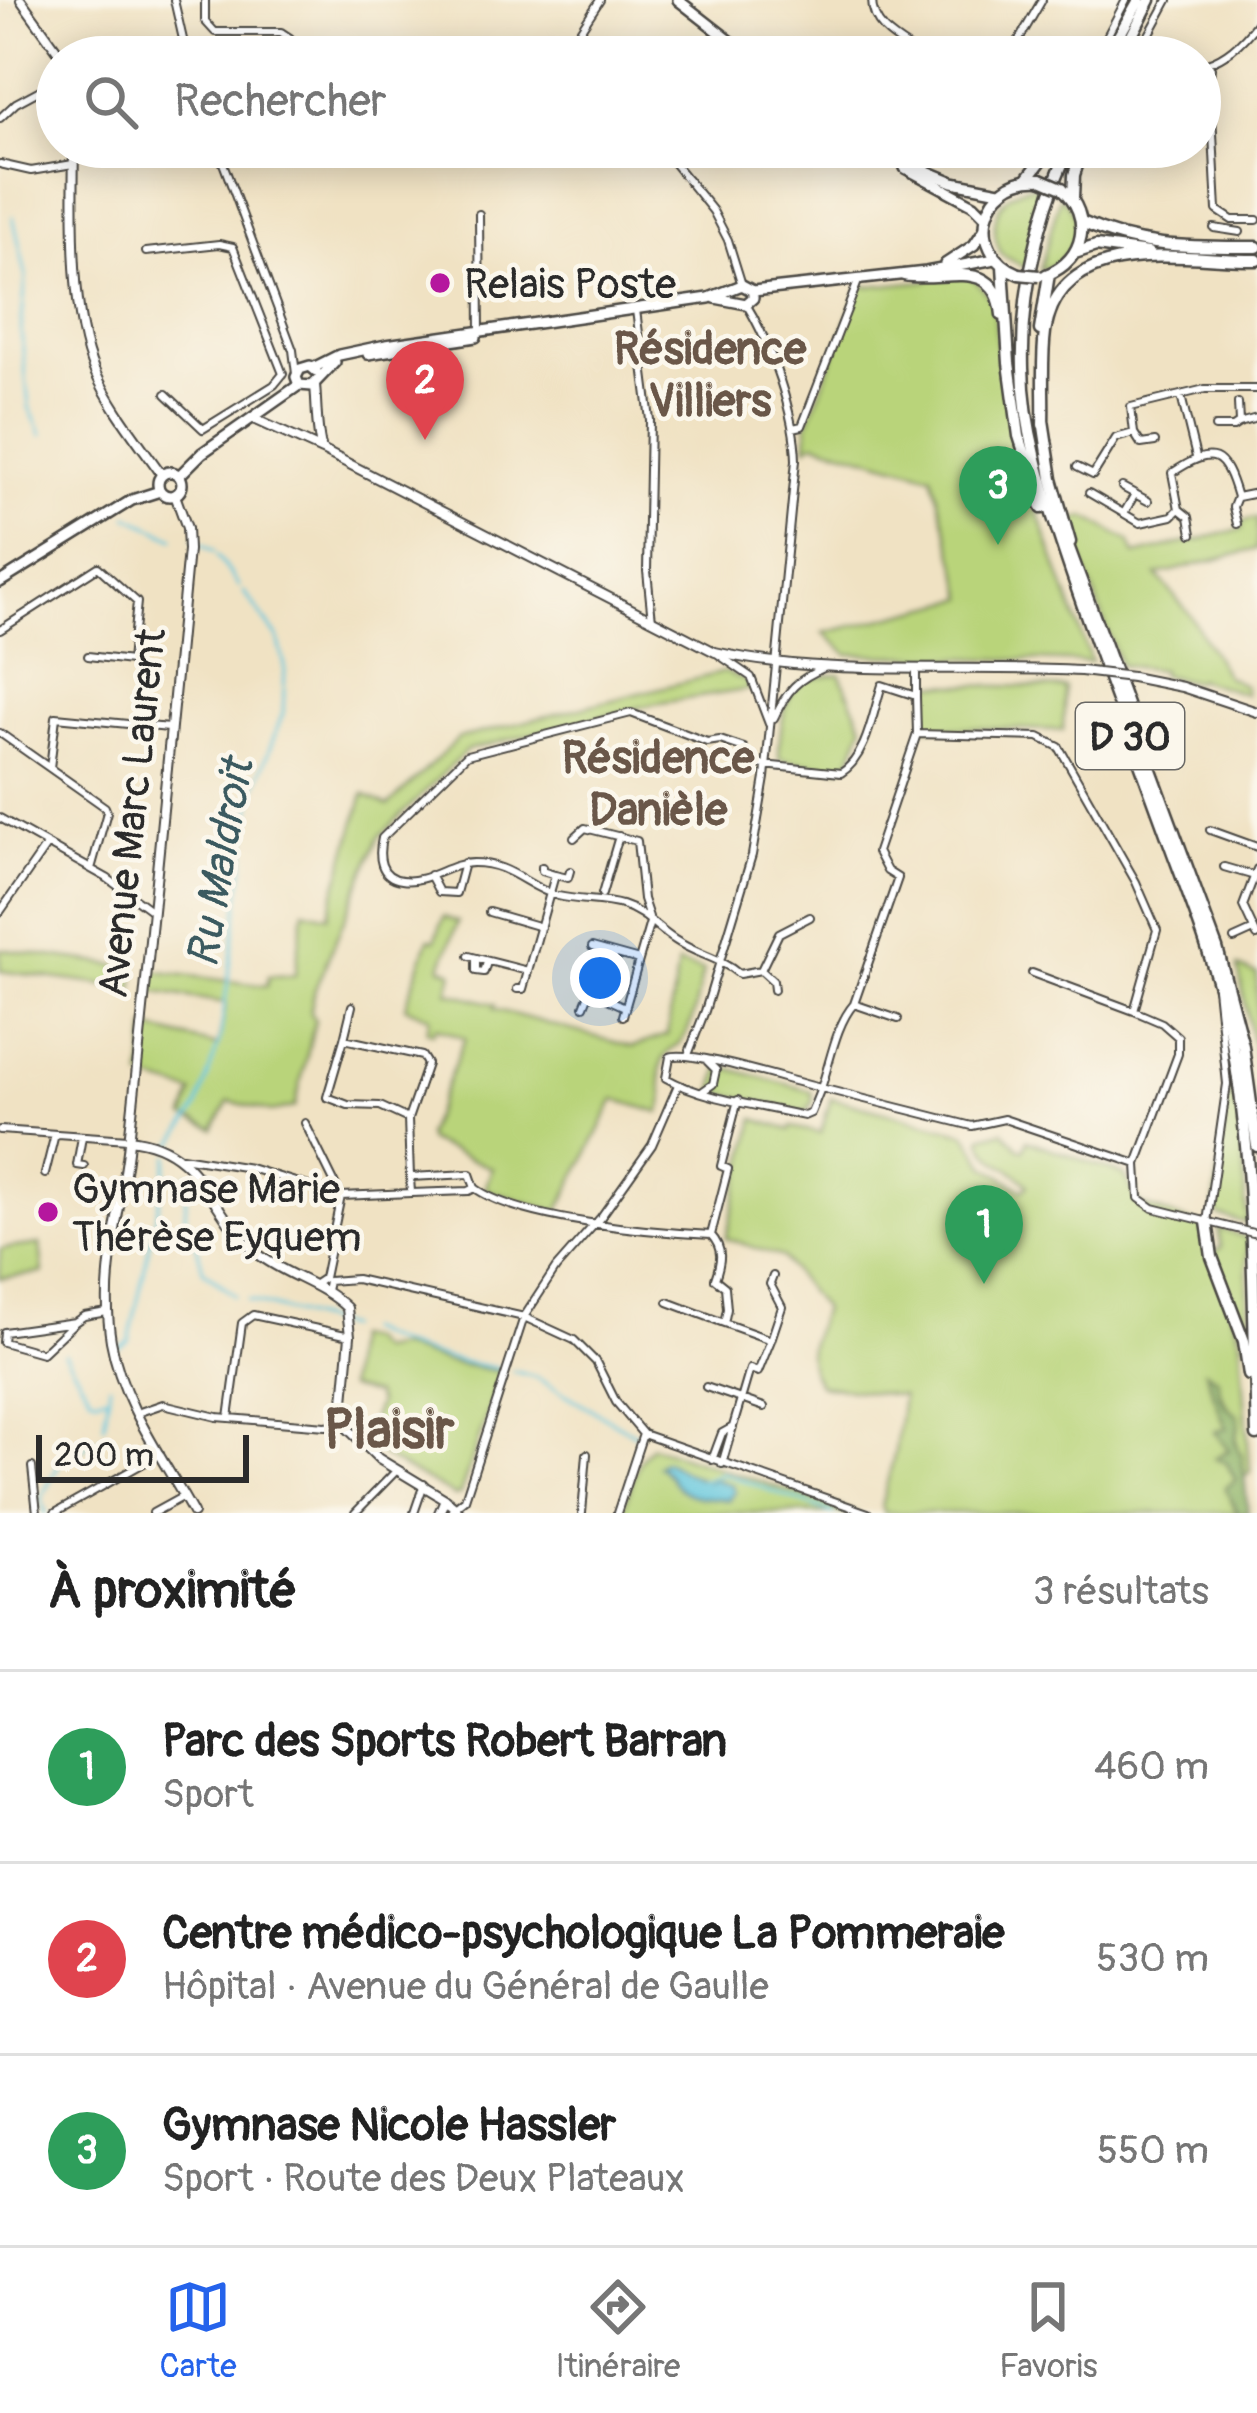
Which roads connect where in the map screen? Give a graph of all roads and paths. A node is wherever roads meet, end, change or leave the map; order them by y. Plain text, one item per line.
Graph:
1 (21, 0) edge
2 (174, 0) edge
3 (206, 0) edge
4 (600, 0) edge
5 (678, 0) edge
6 (872, 0) edge
7 (1042, 0) edge
8 (1126, 0) edge
9 (1147, 0) edge
10 (1168, 0) edge
11 (1257, 22) edge
12 (47, 36) edge
13 (182, 36) edge
14 (287, 36) edge
15 (580, 36) edge
16 (724, 36) edge
17 (893, 36) edge
18 (1021, 36) edge
19 (1107, 36) edge
20 (1132, 36) edge
21 (1140, 36) edge
22 (1221, 59) edge
23 (36, 92) edge
24 (0, 118) edge
25 (0, 164) edge
26 (49, 168) edge
27 (74, 168) edge
28 (225, 168) edge
29 (678, 168) edge
30 (907, 168) edge
31 (919, 168) edge
32 (1035, 168) edge
33 (1064, 168) edge
34 (1074, 168) edge
35 (1215, 168) edge
36 (1027, 179) junction
37 (1000, 191) junction
38 (1073, 198) junction
39 (479, 214) dead end
40 (985, 216) junction
41 (1257, 220) edge
42 (1082, 222) junction
43 (1214, 228) dead end
44 (984, 230) junction
45 (1240, 232) dead end
46 (1257, 247) edge
47 (146, 252) dead end
48 (1075, 254) junction
49 (1179, 260) junction
50 (1257, 260) edge
51 (999, 262) junction
52 (940, 267) junction
53 (904, 275) junction
54 (1044, 275) junction
55 (859, 279) junction
56 (742, 294) junction
57 (272, 297) junction
58 (256, 303) junction
59 (636, 308) junction
60 (480, 333) junction
61 (1009, 363) junction
62 (309, 379) junction
63 (1257, 389) edge
64 (166, 394) dead end
65 (1180, 395) junction
66 (1238, 403) dead end
67 (251, 418) junction
68 (1257, 418) edge
69 (1239, 423) junction
70 (1043, 425) junction
71 (1215, 427) dead end
72 (793, 428) junction
73 (1134, 433) junction
74 (1155, 442) dead end
75 (322, 450) junction
76 (1196, 457) junction
77 (1077, 467) dead end
78 (162, 475) junction
79 (178, 476) junction
80 (1122, 487) dead end
81 (160, 491) junction
82 (1089, 493) dead end
83 (1257, 493) edge
84 (1135, 494) junction
85 (175, 495) junction
86 (1237, 497) junction
87 (1148, 501) dead end
88 (1178, 509) junction
89 (1124, 513) junction
90 (1237, 524) dead end
91 (1192, 534) dead end
92 (1068, 555) junction
93 (91, 559) dead end
94 (98, 567) junction
95 (0, 582) edge
96 (652, 623) junction
97 (0, 631) edge
98 (715, 652) junction
99 (88, 656) dead end
100 (776, 663) junction
101 (828, 666) junction
102 (916, 666) junction
103 (916, 696) junction
104 (1257, 712) edge
105 (770, 727) junction
106 (169, 728) junction
107 (0, 734) edge
108 (917, 734) junction
109 (766, 765) junction
110 (50, 769) junction
111 (0, 818) edge
112 (1210, 830) dead end
113 (619, 836) junction
114 (574, 838) dead end
115 (46, 846) junction
116 (1257, 847) edge
117 (464, 863) junction
118 (542, 866) dead end
119 (1224, 867) dead end
120 (91, 869) junction
121 (570, 871) dead end
122 (1256, 873) edge
123 (430, 875) junction
124 (555, 875) junction
125 (551, 893) junction
126 (602, 894) dead end
127 (643, 899) junction
128 (2, 906) edge
129 (152, 910) junction
130 (636, 911) junction
131 (489, 912) dead end
132 (810, 916) dead end
133 (650, 919) junction
134 (541, 927) junction
135 (1256, 933) edge
136 (1234, 939) dead end
137 (592, 947) dead end
138 (722, 959) junction
139 (639, 960) junction
140 (488, 961) junction
141 (761, 970) junction
142 (528, 971) junction
143 (1032, 973) dead end
144 (1218, 985) junction
145 (517, 989) dead end
146 (774, 990) dead end
147 (854, 1004) junction
148 (352, 1006) dead end
149 (584, 1006) dead end
150 (1134, 1011) junction
151 (898, 1018) dead end
152 (344, 1039) junction
153 (688, 1055) junction
154 (707, 1060) junction
155 (678, 1085) junction
156 (821, 1088) junction
157 (704, 1091) junction
158 (738, 1100) junction
159 (408, 1118) junction
160 (305, 1123) dead end
161 (0, 1130) edge
162 (55, 1135) junction
163 (82, 1137) junction
164 (128, 1139) junction
165 (1257, 1146) edge
166 (182, 1157) junction
167 (68, 1163) dead end
168 (1137, 1164) junction
169 (45, 1174) dead end
170 (410, 1177) junction
171 (475, 1188) junction
172 (411, 1193) junction
173 (340, 1196) junction
174 (1207, 1222) junction
175 (596, 1223) junction
176 (1257, 1234) edge
177 (712, 1235) junction
178 (326, 1267) junction
179 (773, 1276) dead end
180 (339, 1280) junction
181 (315, 1284) junction
182 (326, 1291) junction
183 (668, 1302) dead end
184 (107, 1312) junction
185 (524, 1317) junction
186 (75, 1322) junction
187 (724, 1322) junction
188 (2, 1331) edge
189 (350, 1336) junction
190 (771, 1340) junction
191 (706, 1387) dead end
192 (1256, 1395) edge
193 (741, 1398) junction
194 (764, 1407) dead end
195 (137, 1413) junction
196 (229, 1418) junction
197 (342, 1423) junction
198 (730, 1428) junction
199 (643, 1435) junction
200 (1257, 1435) edge
201 (160, 1454) junction
202 (587, 1454) dead end
203 (712, 1461) junction
204 (722, 1464) junction
205 (32, 1467) dead end
206 (397, 1471) junction
207 (424, 1484) junction
208 (184, 1496) junction
209 (446, 1499) junction
210 (456, 1511) edge
211 (37, 1513) edge
212 (56, 1513) edge
213 (153, 1513) edge
214 (193, 1513) edge
215 (356, 1513) edge
216 (414, 1513) edge
217 (439, 1513) edge
218 (582, 1513) edge
219 (617, 1513) edge
220 (868, 1513) edge

1 - 12 street
2 - 13 street
3 - 14 street
4 - 15 street
5 - 16 main road
6 - 17 street
7 - 18 street
8 - 19 street
9 - 20 main road
10 - 21 street
11 - 22 street
23 - 24 street
25 - 26 street
27 - 78 street
28 - 57 street
29 - 56 street
30 - 40 main road
31 - 37 main road
32 - 36 main road
33 - 92 main road, D 30
34 - 38 main road
35 - 41 street
36 - 37 main road
36 - 38 main road, bridge
37 - 40 main road
38 - 42 main road
39 - 60 street
40 - 44 main road
42 - 46 main road
42 - 48 main road
43 - 45 street
44 - 51 main road
44 - 52 main road
47 - 58 street
48 - 49 main road
48 - 54 main road
49 - 50 main road
49 - 70 main road
51 - 52 main road
51 - 54 main road, bridge
51 - 61 main road
52 - 53 main road
53 - 55 main road
53 - 61 main road
54 - 70 main road
55 - 56 main road
55 - 72 street
56 - 59 main road
56 - 72 street
57 - 58 street
57 - 62 street
58 - 64 street
59 - 60 main road
59 - 96 street
60 - 62 main road
61 - 92 main road
62 - 67 main road
62 - 75 street
63 - 65 street
65 - 73 street
65 - 76 street
66 - 69 street
67 - 75 street
67 - 79 main road
68 - 69 street
69 - 71 street
70 - 92 main road
72 - 100 street
73 - 74 street
73 - 77 street
75 - 96 street
76 - 86 street
76 - 88 street
78 - 79 main road
78 - 81 main road
79 - 85 main road
80 - 84 street
81 - 85 main road
81 - 95 main road
82 - 89 street
83 - 86 street
84 - 87 street
84 - 89 street
85 - 106 street, Avenue Marc Laurent
86 - 90 street
88 - 89 street
88 - 91 street
92 - 144 main road, D 30
92 - 165 main road, D 30
93 - 94 street
94 - 97 street
94 - 99 street
96 - 98 street
98 - 100 street
98 - 105 street
100 - 101 street
100 - 105 street
101 - 102 street
101 - 105 street
102 - 103 street
102 - 104 street, bridge
103 - 108 street
103 - 109 street
105 - 109 street
106 - 110 street
106 - 129 street, Avenue Marc Laurent
107 - 110 street
108 - 147 street
108 - 150 street
109 - 123 street
109 - 138 street
110 - 120 street
111 - 115 street
112 - 116 street
113 - 114 street
113 - 126 street
113 - 127 street
115 - 120 street
115 - 128 street
117 - 123 street
117 - 123 street
117 - 125 street
118 - 124 street
119 - 122 street
120 - 129 street
121 - 124 street
122 - 135 street
124 - 125 street
125 - 130 street
125 - 134 street
127 - 130 street
127 - 133 street
129 - 164 street, Avenue Marc Laurent
130 - 133 street
131 - 134 street
132 - 141 street
133 - 138 street
133 - 139 street
134 - 142 street
135 - 136 street
137 - 139 street
138 - 141 street
138 - 153 street
139 - 149 street
140 - 140 street
140 - 142 street
141 - 146 street
142 - 145 street
143 - 150 street
144 - 174 street, D 30
144 - 192 main road, D 30
147 - 151 street
147 - 156 street
148 - 152 street
150 - 168 street
152 - 159 street
152 - 159 street
153 - 154 street
153 - 155 street
154 - 156 street
154 - 157 street
155 - 157 street
155 - 175 street
156 - 158 street
156 - 168 street
157 - 158 street
158 - 177 street
159 - 170 street
160 - 173 street
161 - 162 street
162 - 163 street
162 - 169 street
163 - 164 street
163 - 167 street
164 - 166 street
164 - 184 street, Avenue Marc Laurent
166 - 173 street
166 - 181 street
168 - 174 street
170 - 171 street
170 - 172 street
171 - 172 street
171 - 175 street
172 - 173 street
173 - 178 street
174 - 176 street, bridge
174 - 192 main road
175 - 177 street
175 - 185 street
177 - 187 street
178 - 180 street
178 - 181 street
179 - 190 street
180 - 182 street
180 - 185 street
181 - 182 street
182 - 189 street
183 - 187 street
184 - 186 street
184 - 195 street, Avenue Marc Laurent
185 - 199 street
185 - 210 street
186 - 188 street
186 - 188 street
187 - 190 street
189 - 196 street
189 - 197 street
190 - 193 street
191 - 193 street
192 - 200 main road, D 30
193 - 194 street
193 - 198 street
195 - 196 street
195 - 201 street, Avenue Marc Laurent
196 - 197 street
197 - 206 street
198 - 203 street
198 - 204 street
199 - 203 street
199 - 219 street
201 - 208 street, Avenue Marc Laurent
201 - 212 street
202 - 218 street
203 - 204 street
204 - 220 street
205 - 211 street
206 - 207 street
206 - 215 street
207 - 209 street
207 - 216 street
208 - 213 street
208 - 214 street, Avenue Marc Laurent
209 - 210 street
209 - 217 street

